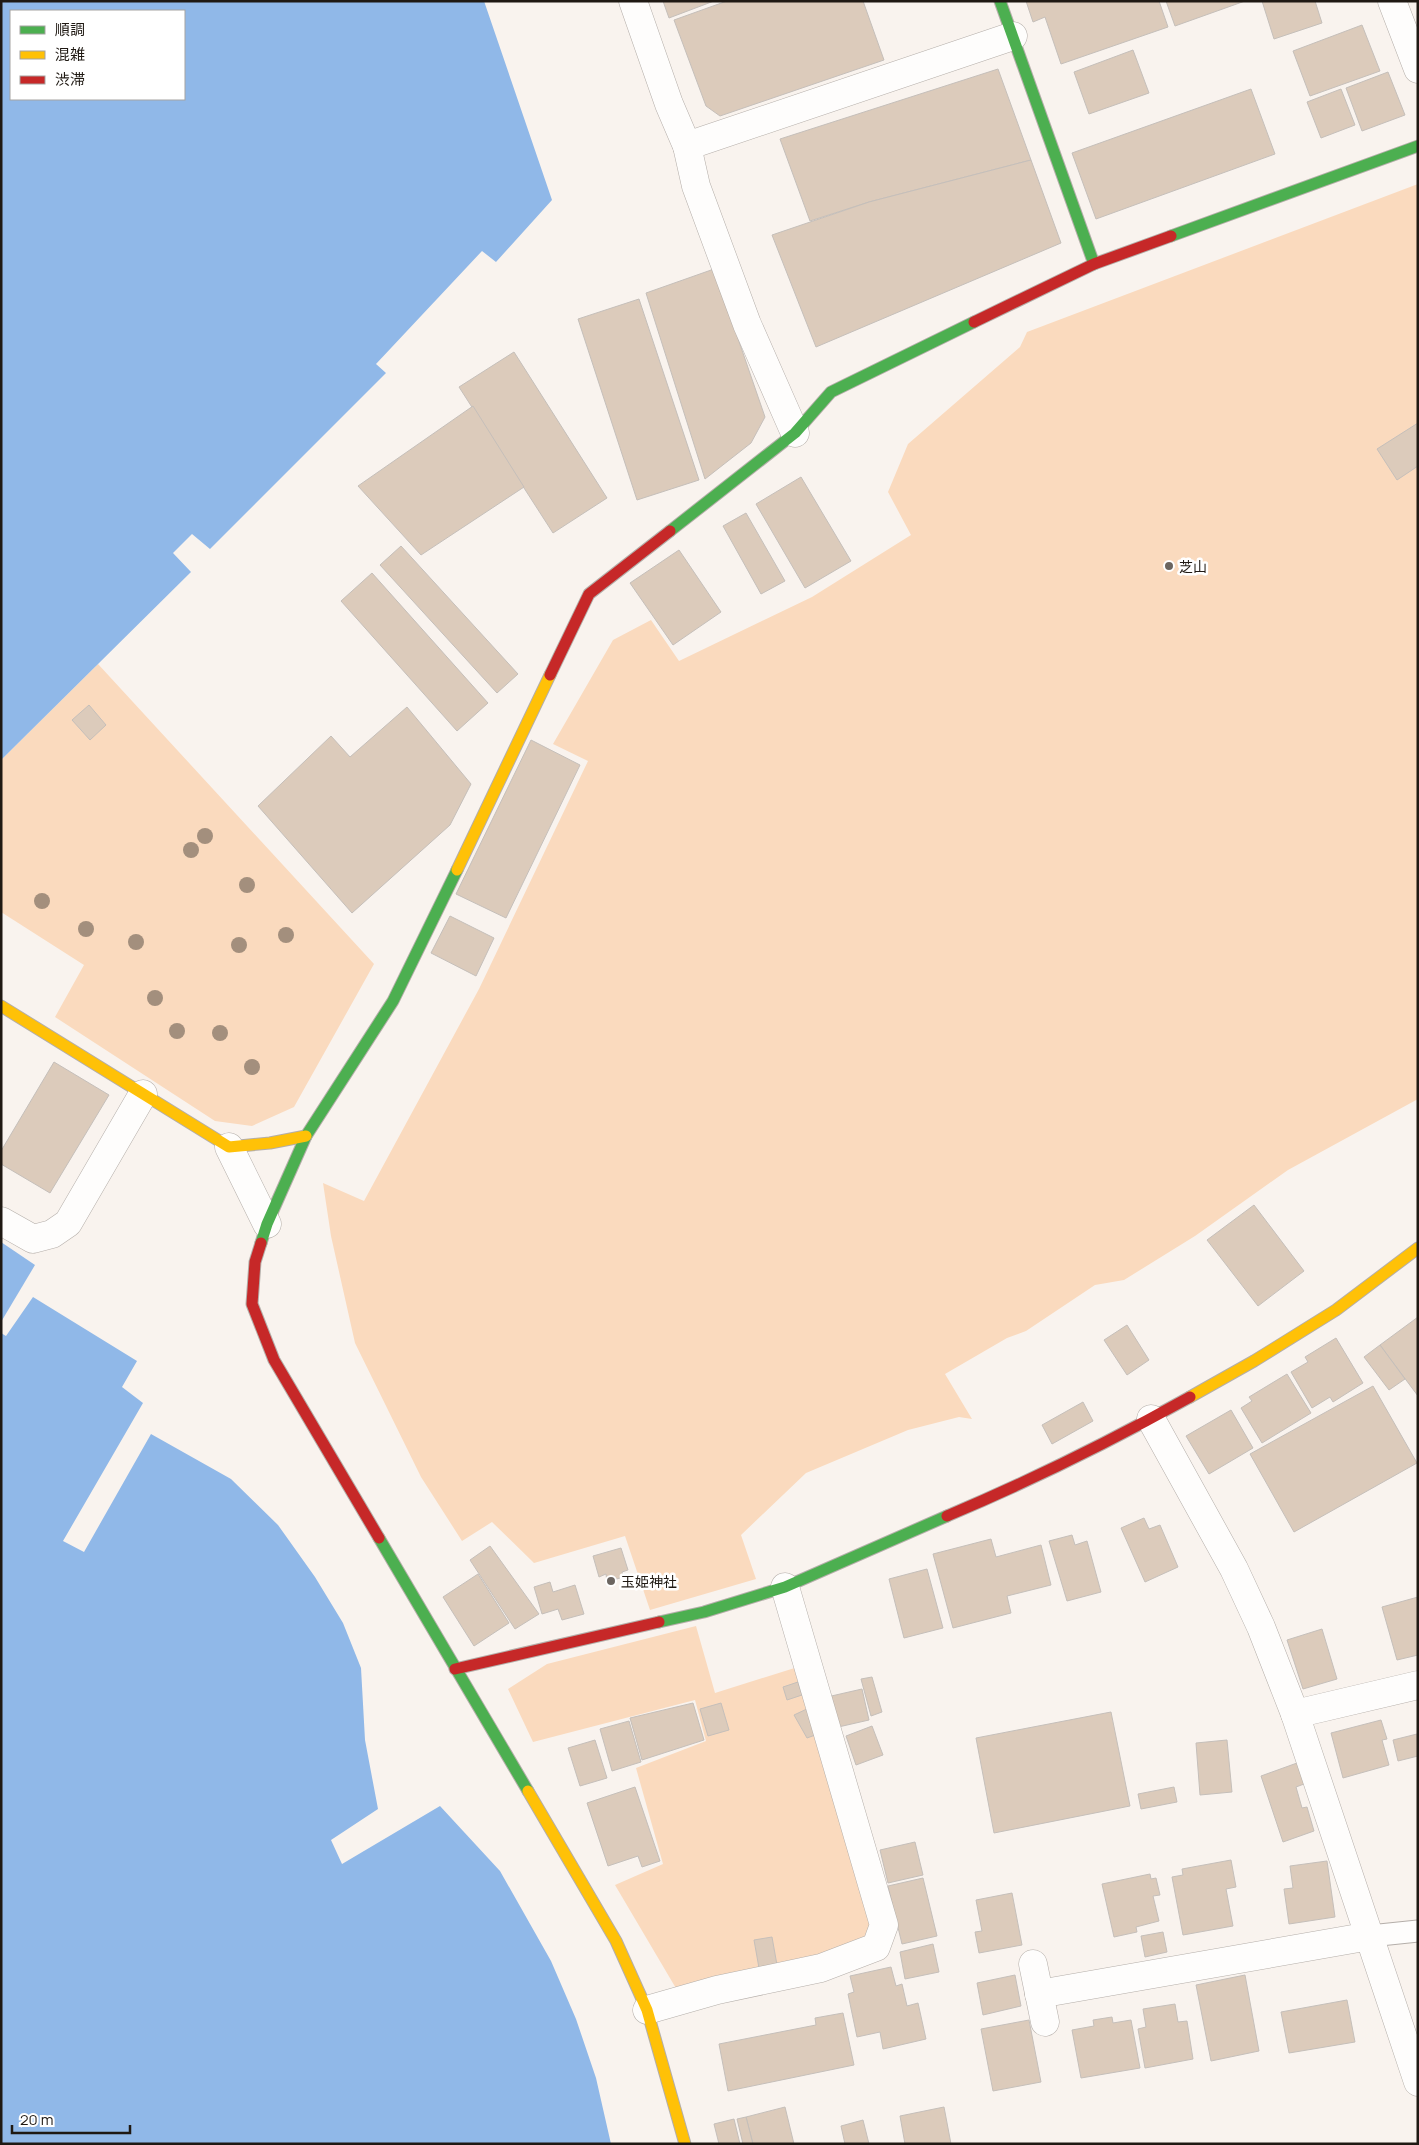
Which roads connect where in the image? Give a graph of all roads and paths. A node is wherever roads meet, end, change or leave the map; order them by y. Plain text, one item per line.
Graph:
1 (632, 1) edge
2 (1000, 1) edge
3 (1399, 3) edge
4 (1013, 36) junction
5 (1418, 69) edge
6 (687, 146) junction
7 (1418, 146) edge
8 (1094, 264) junction
9 (795, 433) junction
10 (1, 1006) edge
11 (143, 1094) junction
12 (306, 1136) junction
13 (229, 1147) junction
14 (1, 1221) edge
15 (267, 1224) junction
16 (1418, 1248) edge
17 (1151, 1419) junction
18 (785, 1587) junction
19 (455, 1669) junction
20 (1418, 1685) edge
21 (1295, 1714) junction
22 (1418, 1931) edge
23 (1370, 1936) junction
24 (1033, 1964) dead end
25 (1039, 1994) junction
26 (647, 2010) junction
27 (1045, 2022) dead end
28 (1418, 2082) edge
29 (684, 2144) edge

1 - 6 street
2 - 4 street
3 - 5 street
4 - 6 street
4 - 8 street
6 - 9 street
7 - 8 street
8 - 9 street
9 - 12 street
10 - 11 street
11 - 13 street
11 - 14 street
12 - 13 street
12 - 15 street
13 - 15 street
15 - 19 street
16 - 17 street
17 - 18 street
17 - 21 street
18 - 19 street
18 - 26 street
19 - 26 street
20 - 21 street
21 - 23 street
22 - 23 lane
23 - 25 street
23 - 28 street
24 - 25 street
25 - 27 street
26 - 29 street

